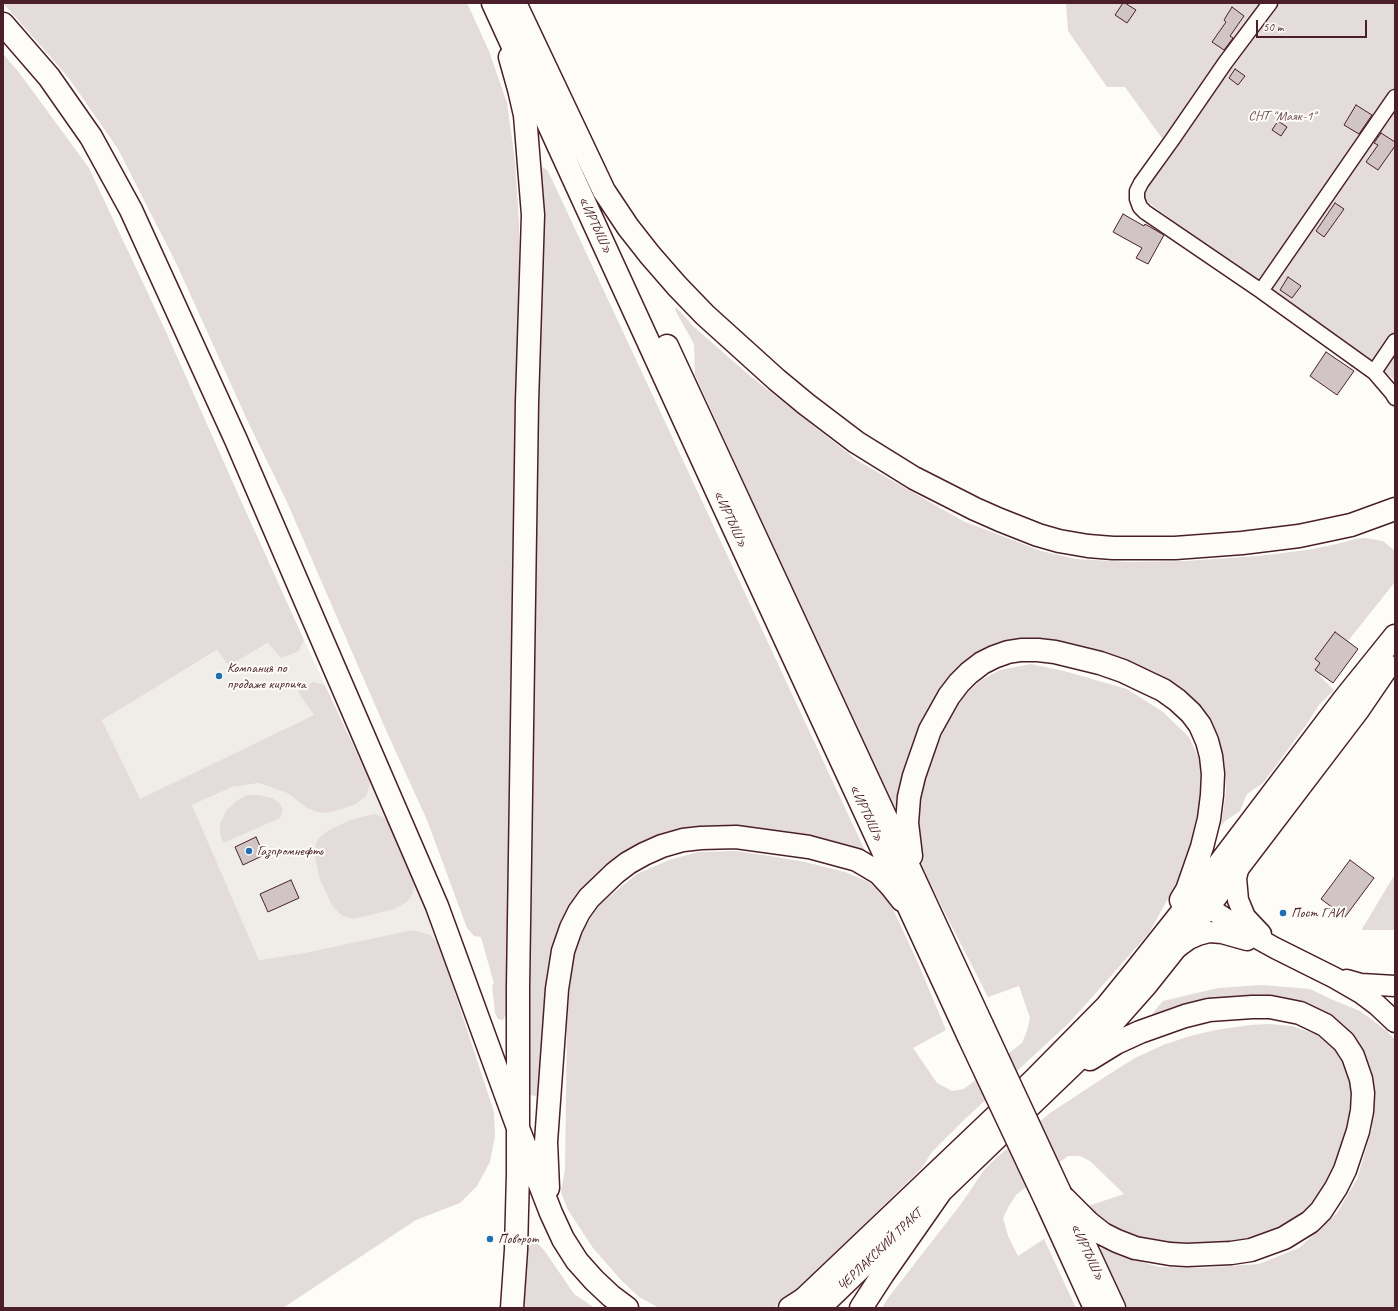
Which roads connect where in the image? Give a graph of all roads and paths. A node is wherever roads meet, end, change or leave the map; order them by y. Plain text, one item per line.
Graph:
1 (487, 3) edge
2 (493, 3) edge
3 (506, 3) edge
4 (515, 3) edge
5 (1270, 3) edge
6 (3, 24) edge
7 (1395, 96) edge
8 (1261, 292) junction
9 (1395, 340) edge
10 (1374, 372) junction
11 (1395, 398) edge
12 (1395, 509) edge
13 (1395, 636) edge
14 (1395, 656) edge
15 (1239, 866) junction
16 (925, 901) junction
17 (1201, 902) junction
18 (917, 924) junction
19 (1166, 946) junction
20 (1275, 948) junction
21 (1335, 978) junction
22 (1395, 986) edge
23 (1395, 1022) edge
24 (975, 1030) junction
25 (1043, 1094) junction
26 (518, 1128) junction
27 (941, 1191) junction
28 (1054, 1200) junction
29 (551, 1213) junction
30 (1068, 1250) junction
31 (802, 1306) edge
32 (512, 1308) edge
33 (627, 1308) edge
34 (861, 1308) edge
35 (1088, 1308) edge
36 (1095, 1308) edge
37 (1114, 1308) edge

1 - 26 main road
2 - 18 main road, «ИРТЫШ»
3 - 16 main road, «ИРТЫШ»
4 - 12 main road
5 - 8 street
6 - 26 main road
7 - 8 street
8 - 10 street
9 - 10 street
10 - 11 street
13 - 17 main road
14 - 15 main road
15 - 17 main road
15 - 20 street
16 - 19 main road
16 - 24 main road, «ИРТЫШ»
17 - 19 main road
17 - 20 street
18 - 24 main road, «ИРТЫШ»
18 - 29 main road
19 - 20 street
19 - 25 main road
19 - 31 main road
20 - 21 street
21 - 22 street
21 - 23 street
24 - 28 main road, bridge
25 - 27 main road
25 - 28 main road
26 - 29 main road
26 - 32 main road
27 - 31 main road, ЧЕРЛАКСКИЙ ТРАКТ
27 - 34 main road
28 - 30 main road, «ИРТЫШ»
28 - 37 main road, «ИРТЫШ»
29 - 33 main road
30 - 35 main road
30 - 36 main road, «ИРТЫШ»

